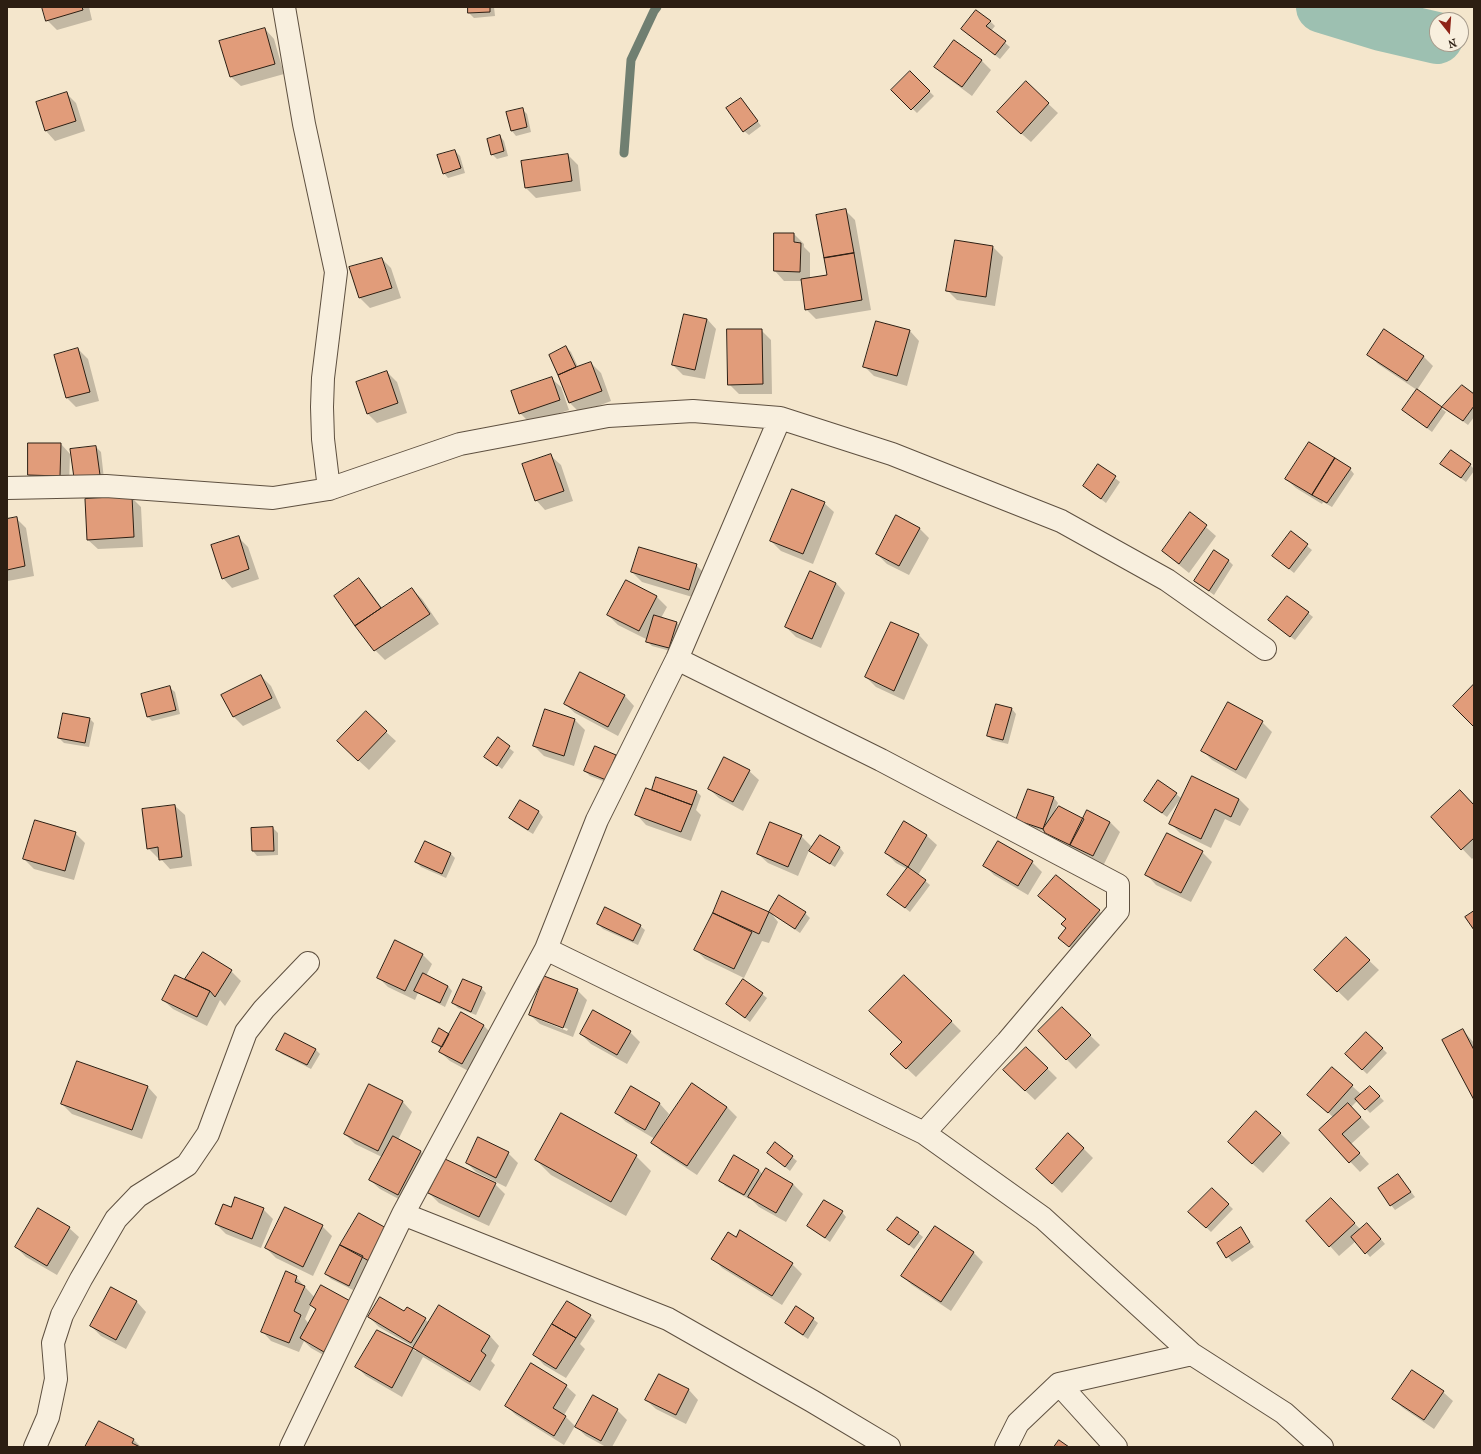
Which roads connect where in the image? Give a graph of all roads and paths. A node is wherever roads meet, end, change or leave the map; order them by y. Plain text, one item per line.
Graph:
1 (284, 7) edge
2 (780, 418) junction
3 (7, 488) edge
4 (329, 489) junction
5 (1265, 649) dead end
6 (677, 659) junction
7 (546, 949) junction
8 (308, 963) dead end
9 (924, 1133) junction
10 (403, 1214) junction
11 (1192, 1354) junction
12 (1059, 1384) junction
13 (35, 1447) edge
14 (291, 1447) edge
15 (889, 1447) edge
16 (1006, 1447) edge
17 (1116, 1447) edge
18 (1322, 1447) edge

1 - 4 street
2 - 4 street
2 - 5 street
2 - 6 street
3 - 4 street
6 - 7 street
6 - 9 street
7 - 9 street
7 - 10 street
8 - 13 street
9 - 11 street
10 - 14 street
10 - 15 street
11 - 12 street
11 - 18 street
12 - 16 street
12 - 17 street

